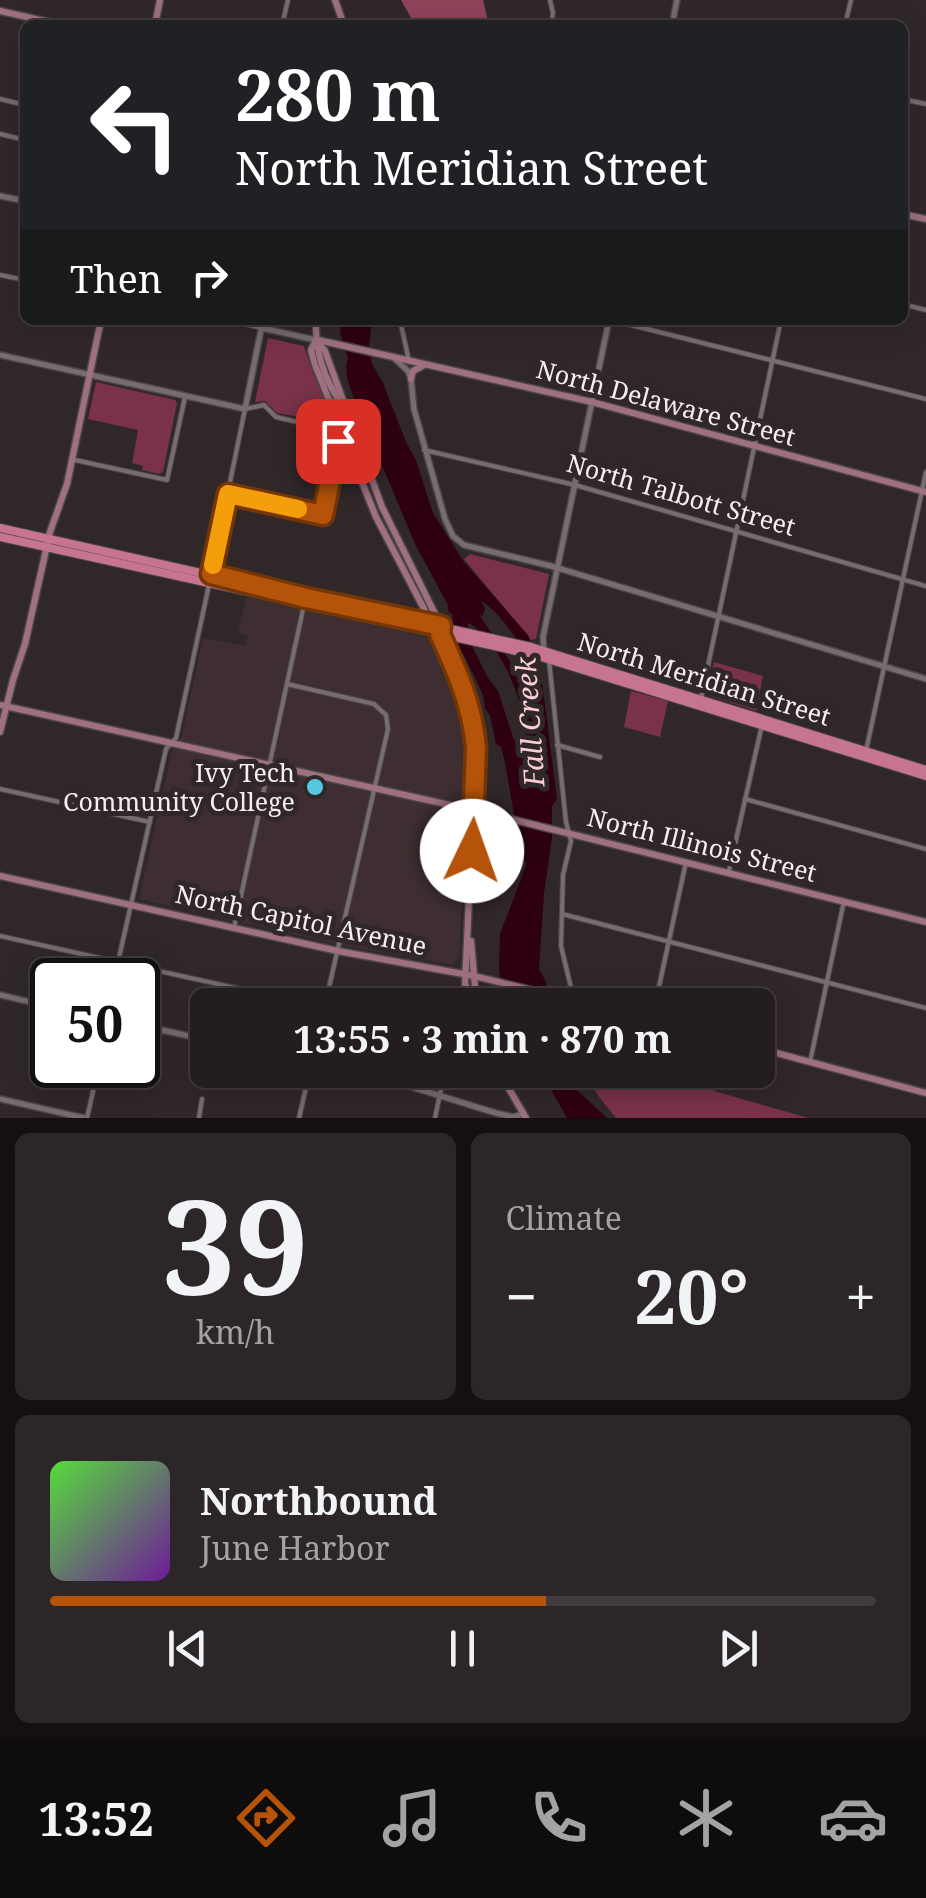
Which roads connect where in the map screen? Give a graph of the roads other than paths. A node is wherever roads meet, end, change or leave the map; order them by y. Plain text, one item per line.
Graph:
1 (0, 11) edge
2 (40, 20) edge
3 (100, 325) edge
4 (263, 325) edge
5 (266, 325) edge
6 (316, 325) edge
7 (401, 325) edge
8 (609, 325) edge
9 (630, 325) edge
10 (780, 325) edge
11 (316, 340) junction
12 (0, 355) edge
13 (393, 358) junction
14 (409, 361) junction
15 (772, 361) junction
16 (425, 364) junction
17 (90, 376) junction
18 (411, 379) junction
19 (185, 396) junction
20 (926, 400) edge
21 (592, 402) junction
22 (245, 410) junction
23 (754, 446) junction
24 (424, 450) junction
25 (72, 459) junction
26 (926, 472) edge
27 (574, 485) junction
28 (924, 492) edge
29 (228, 494) junction
30 (0, 528) edge
31 (736, 531) junction
32 (0, 537) edge
33 (48, 543) junction
34 (557, 568) junction
35 (210, 579) junction
36 (903, 579) junction
37 (926, 586) edge
38 (304, 604) junction
39 (718, 616) junction
40 (430, 623) junction
41 (446, 631) junction
42 (547, 655) junction
43 (884, 666) junction
44 (926, 679) edge
45 (287, 684) junction
46 (701, 699) junction
47 (3, 706) edge
48 (762, 725) junction
49 (0, 732) edge
50 (171, 743) junction
51 (557, 745) junction
52 (866, 751) junction
53 (600, 757) dead end
54 (270, 765) junction
55 (926, 773) edge
56 (0, 789) edge
57 (375, 790) junction
58 (744, 799) junction
59 (474, 810) junction
60 (150, 822) junction
61 (565, 831) junction
62 (926, 849) edge
63 (686, 862) junction
64 (728, 873) junction
65 (0, 876) edge
66 (844, 902) junction
67 (131, 906) junction
68 (562, 914) junction
69 (926, 922) edge
70 (234, 928) junction
71 (0, 936) edge
72 (669, 941) junction
73 (338, 951) junction
74 (100, 958) edge
75 (119, 958) edge
76 (160, 971) edge
77 (469, 975) junction
78 (827, 982) junction
79 (465, 984) junction
80 (235, 988) edge
81 (329, 988) edge
82 (464, 988) edge
83 (467, 988) edge
84 (471, 988) edge
85 (526, 988) edge
86 (571, 988) edge
87 (659, 988) edge
88 (0, 995) edge
89 (30, 1001) edge
90 (926, 1008) edge
91 (160, 1029) edge
92 (190, 1036) edge
93 (775, 1053) edge
94 (810, 1062) junction
95 (93, 1088) edge
96 (306, 1088) edge
97 (410, 1088) edge
98 (442, 1088) edge
99 (508, 1088) edge
100 (926, 1093) edge
101 (440, 1096) junction
102 (0, 1099) edge
103 (202, 1099) dead end
104 (524, 1116) edge
105 (86, 1118) edge
106 (199, 1118) edge
107 (299, 1118) edge
108 (435, 1118) edge

1 - 2 main road
3 - 17 main road
4 - 22 street
5 - 11 street, North Delaware Street
6 - 11 main road
7 - 14 street
8 - 21 street
9 - 15 street
10 - 15 street
11 - 13 main road, North Delaware Street
11 - 40 main road
11 - 41 main road
12 - 17 street
13 - 14 main road, North Delaware Street
13 - 18 street
14 - 16 main road, North Delaware Street
15 - 20 street
15 - 23 street
16 - 18 main road
16 - 21 main road, North Delaware Street
17 - 19 street
17 - 25 main road
18 - 24 street
19 - 22 street
19 - 25 street
21 - 23 main road, North Delaware Street
21 - 27 street
22 - 29 street
22 - 29 street
23 - 28 main road, North Delaware Street
23 - 31 street
24 - 27 street, North Talbott Street
24 - 34 street
25 - 33 main road
26 - 28 street
27 - 31 street, North Talbott Street
27 - 34 street
28 - 36 street
29 - 35 street
30 - 33 main road, North Meridian Street
31 - 36 street, North Talbott Street
31 - 39 street
32 - 33 main road, North Meridian Street
33 - 35 main road, North Meridian Street
33 - 47 main road
34 - 39 street
34 - 42 street
35 - 38 main road, North Meridian Street
35 - 40 main road, North Meridian Street
35 - 50 street
36 - 37 street, North Talbott Street
36 - 43 street
38 - 41 main road, North Meridian Street
38 - 45 street
39 - 43 street
39 - 46 street
40 - 41 main road, North Meridian Street
41 - 42 main road, North Meridian Street
41 - 59 main road
42 - 46 main road, North Meridian Street
42 - 48 main road, North Meridian Street
42 - 51 street
43 - 44 street
43 - 52 street
45 - 54 street
45 - 57 street
46 - 52 main road, North Meridian Street
47 - 49 main road
47 - 50 main road, North Illinois Street
48 - 55 main road, North Meridian Street
48 - 58 street
50 - 54 main road, North Illinois Street
50 - 60 street
51 - 53 street
51 - 61 street
52 - 55 main road, North Meridian Street
54 - 57 main road, North Illinois Street
54 - 70 street
56 - 60 street
57 - 59 main road, North Illinois Street
57 - 73 street
58 - 62 street
58 - 64 street
59 - 61 main road, North Illinois Street
59 - 77 main road
60 - 67 street
61 - 63 main road, North Illinois Street
61 - 68 street
63 - 64 main road, North Illinois Street
63 - 72 street
64 - 66 main road, North Illinois Street
65 - 67 main road, North Capitol Avenue
66 - 69 main road, North Illinois Street
66 - 78 street
67 - 70 main road, North Capitol Avenue
67 - 75 street
68 - 72 street
68 - 86 street
70 - 73 main road, North Capitol Avenue
71 - 74 street
72 - 78 street
72 - 87 street
73 - 77 main road, North Capitol Avenue
73 - 81 street
76 - 80 street
77 - 79 main road
77 - 84 main road
77 - 85 main road, North Capitol Avenue
78 - 90 street
78 - 94 street
79 - 82 street
79 - 83 main road
88 - 89 street
91 - 92 street
93 - 94 main road
94 - 100 main road
95 - 105 street
96 - 107 street
97 - 101 street
98 - 101 street
99 - 104 main road
101 - 104 street
101 - 108 street
102 - 105 street
103 - 106 street

